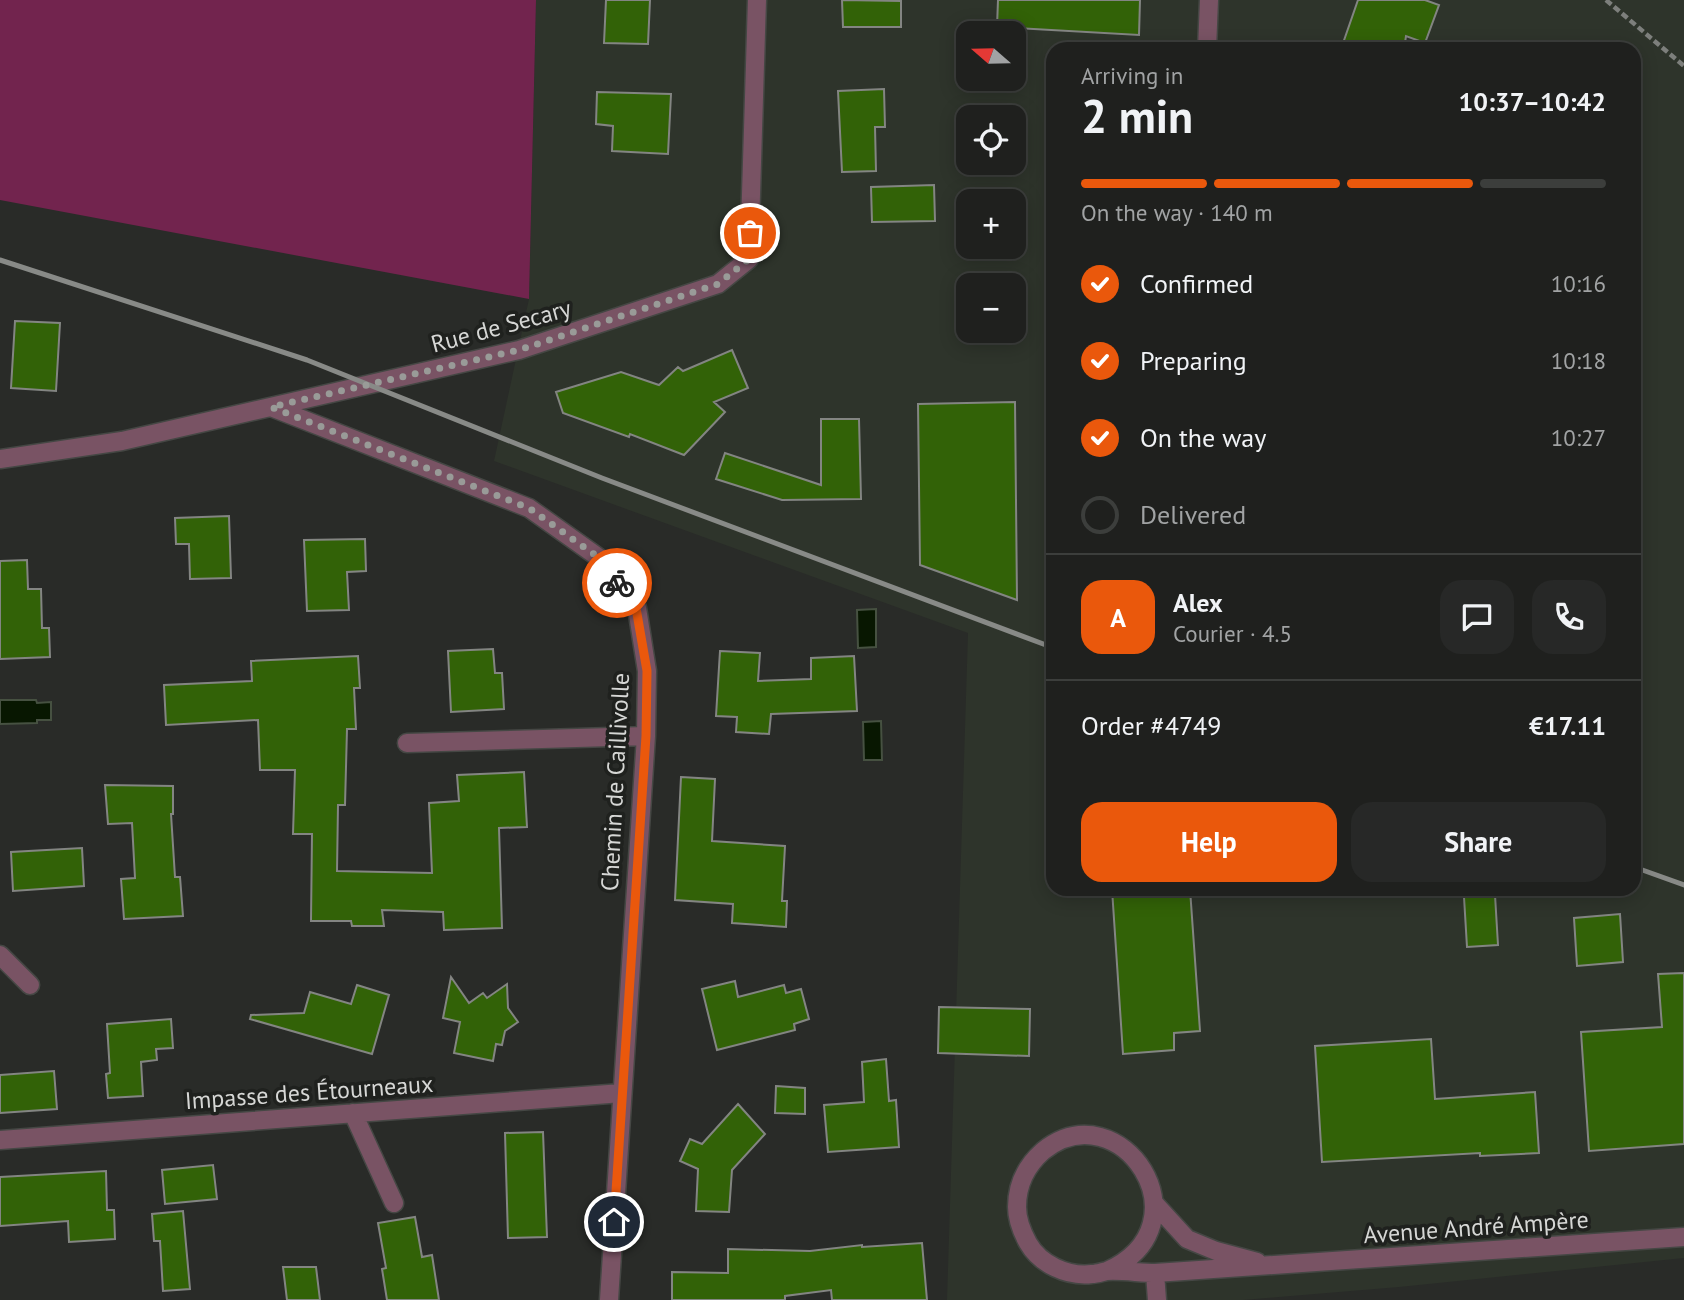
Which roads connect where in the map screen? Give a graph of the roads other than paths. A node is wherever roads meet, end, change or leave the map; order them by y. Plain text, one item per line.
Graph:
1 (757, 0) edge
2 (1209, 0) edge
3 (1207, 42) edge
4 (271, 407) junction
5 (0, 459) edge
6 (646, 736) junction
7 (407, 743) dead end
8 (0, 955) edge
9 (30, 985) dead end
10 (622, 1093) junction
11 (353, 1113) junction
12 (0, 1140) edge
13 (394, 1203) dead end
14 (1155, 1204) junction
15 (1684, 1237) edge
16 (1271, 1266) junction
17 (1107, 1271) junction
18 (1155, 1273) junction
19 (609, 1300) edge
20 (1157, 1300) edge

1 - 4 street, Rue de Secary
2 - 3 street
4 - 5 street, Rue de Secary
4 - 6 street, Chemin de Caillivolle
6 - 7 street
6 - 10 street, Chemin de Caillivolle
8 - 9 street
10 - 11 street, Impasse des Étourneaux
10 - 19 street, Chemin de Caillivolle
11 - 12 street, Impasse des Étourneaux
11 - 13 street
14 - 16 street, Avenue André Ampère
14 - 17 street
14 - 17 street, Avenue André Ampère
15 - 16 street, Avenue André Ampère
16 - 18 street, Avenue André Ampère
17 - 18 street, Avenue André Ampère
18 - 20 street

